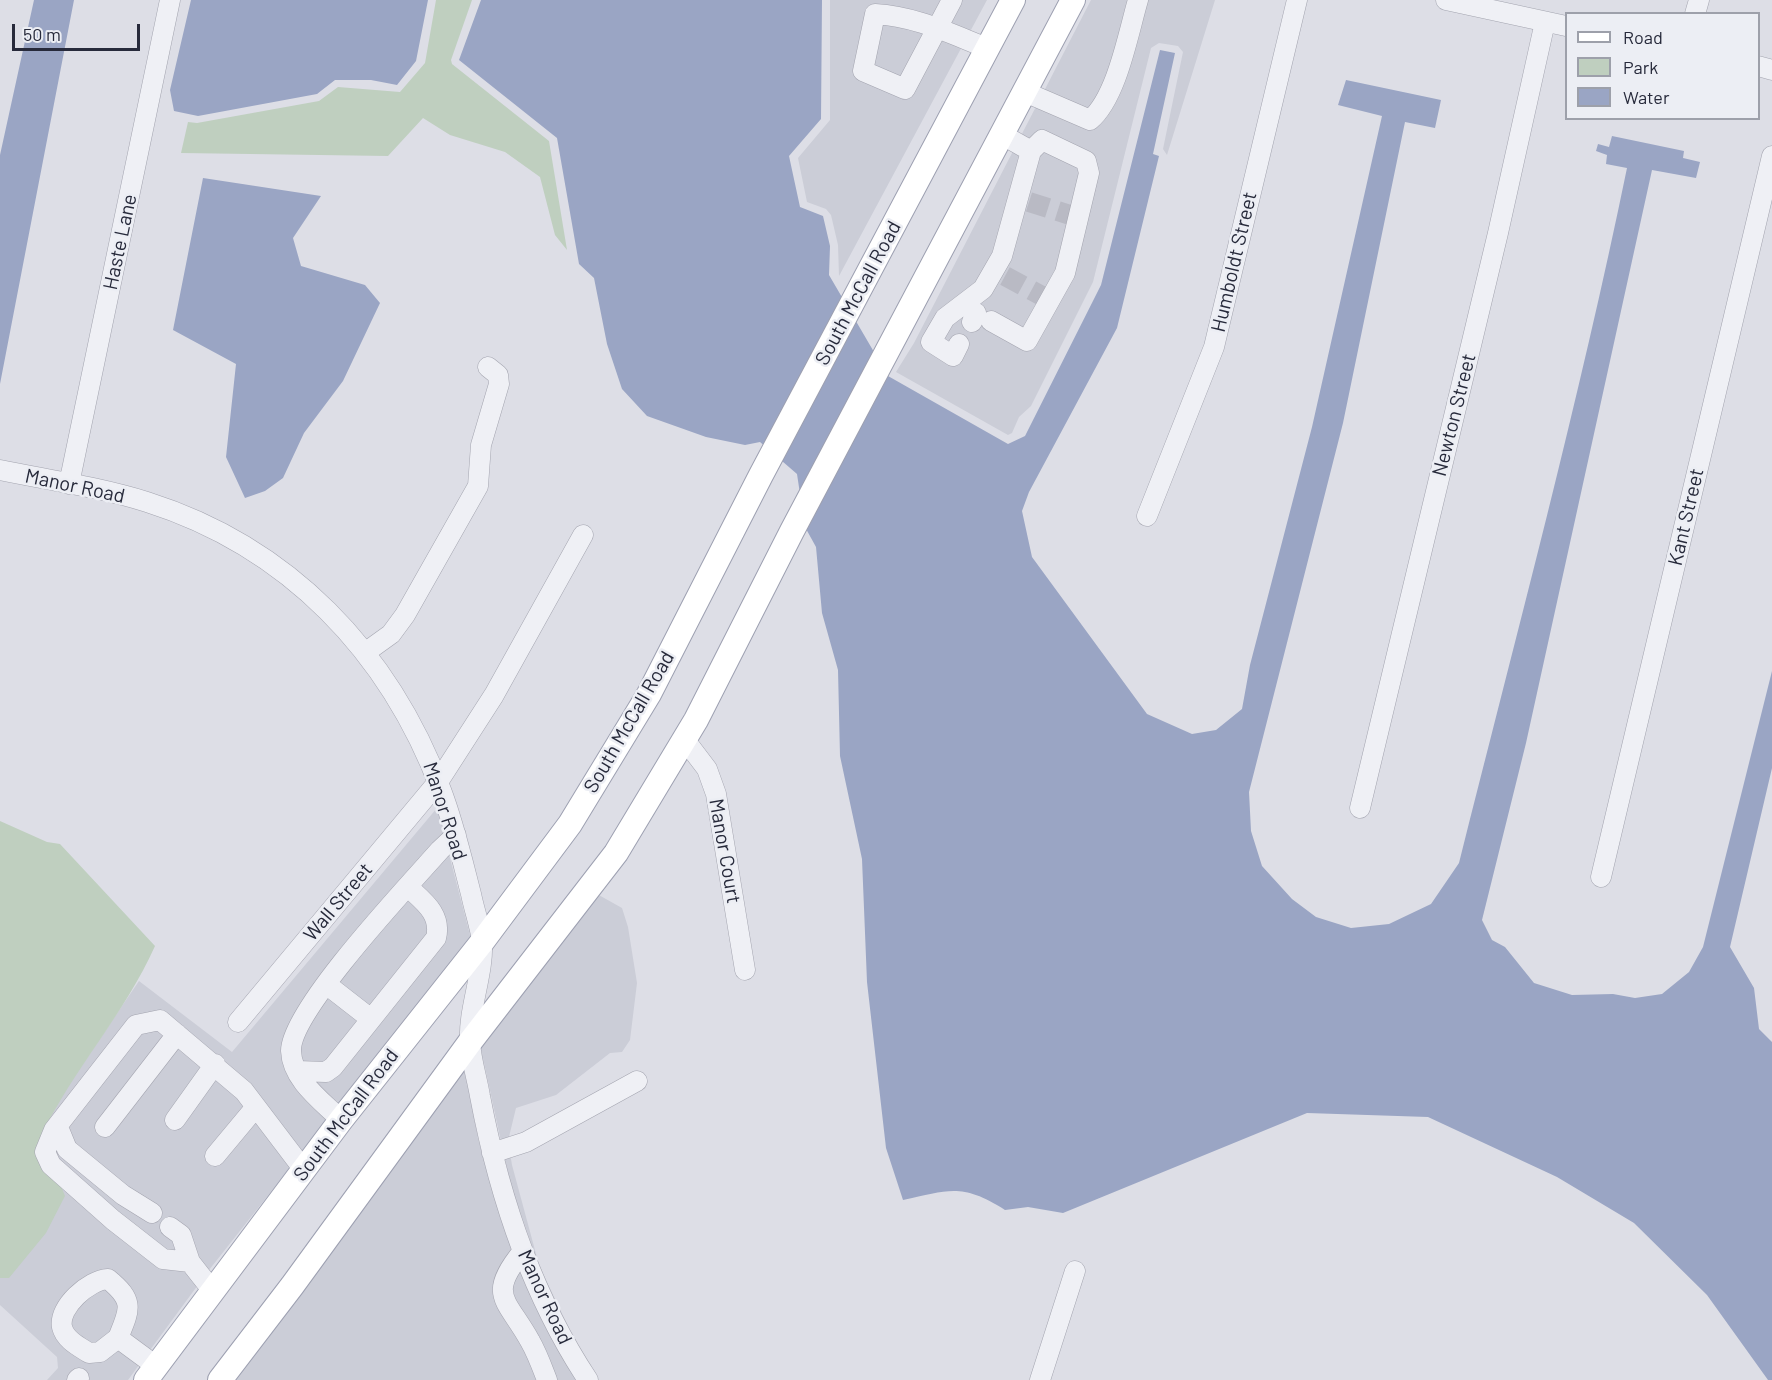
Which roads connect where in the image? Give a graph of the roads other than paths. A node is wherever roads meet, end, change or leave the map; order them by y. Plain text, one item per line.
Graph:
1 (170, 0) edge
2 (952, 0) edge
3 (1012, 0) edge
4 (1073, 0) edge
5 (1138, 0) edge
6 (1296, 0) edge
7 (1446, 0) edge
8 (877, 7) edge
9 (902, 8) edge
10 (1545, 22) junction
11 (1565, 26) edge
12 (938, 29) junction
13 (987, 48) junction
14 (1024, 92) junction
15 (1001, 134) junction
16 (1031, 151) junction
17 (1772, 156) edge
18 (976, 315) junction
19 (959, 344) dead end
20 (488, 367) dead end
21 (0, 471) edge
22 (69, 484) junction
23 (1147, 516) dead end
24 (583, 535) dead end
25 (366, 652) junction
26 (685, 740) junction
27 (438, 782) junction
28 (1360, 808) dead end
29 (456, 835) junction
30 (1601, 877) dead end
31 (408, 887) junction
32 (482, 942) junction
33 (745, 970) dead end
34 (326, 984) junction
35 (371, 1019) junction
36 (238, 1022) dead end
37 (177, 1034) junction
38 (470, 1042) junction
39 (215, 1064) junction
40 (297, 1071) junction
41 (637, 1081) dead end
42 (255, 1108) junction
43 (175, 1120) dead end
44 (341, 1120) junction
45 (58, 1127) junction
46 (105, 1127) dead end
47 (492, 1153) junction
48 (215, 1156) dead end
49 (304, 1170) junction
50 (123, 1195) junction
51 (152, 1213) dead end
52 (113, 1220) junction
53 (170, 1227) dead end
54 (523, 1251) junction
55 (190, 1262) junction
56 (1075, 1270) dead end
57 (212, 1290) junction
58 (118, 1338) dead end
59 (156, 1375) edge
60 (220, 1380) edge
61 (548, 1380) edge
62 (588, 1380) edge
63 (1040, 1380) edge

1 - 22 street, Haste Lane
2 - 12 street
3 - 13 main road, South McCall Road
4 - 14 main road
5 - 14 street
6 - 23 street, Humboldt Street
7 - 10 street
8 - 9 street
8 - 12 street
9 - 12 street
10 - 11 street
10 - 28 street, Newton Street
12 - 13 street
13 - 32 main road, South McCall Road
14 - 15 main road
15 - 16 street
15 - 26 main road
16 - 18 street
16 - 18 street
17 - 30 street, Kant Street
18 - 19 street
20 - 25 street
21 - 22 street, Manor Road
22 - 25 street, Manor Road
24 - 27 street, Wall Street
25 - 27 street, Manor Road
26 - 33 street, Manor Court
26 - 38 main road
27 - 29 street, Manor Road
27 - 36 street, Wall Street
29 - 31 street
29 - 32 street, Manor Road
31 - 34 street
31 - 35 street
32 - 38 street, Manor Road
32 - 44 main road, South McCall Road
34 - 35 street
34 - 40 street
35 - 40 street
37 - 39 street
37 - 45 street
37 - 46 street
38 - 47 street, Manor Road
38 - 60 main road
39 - 42 street
39 - 43 street
40 - 44 street
41 - 47 street
42 - 48 street
42 - 49 street
44 - 49 main road, South McCall Road
45 - 50 street
45 - 52 street
47 - 54 street, Manor Road
49 - 57 main road, South McCall Road
50 - 51 street
50 - 52 street
52 - 55 street
53 - 55 street
54 - 61 street
54 - 62 street, Manor Road
55 - 57 street
56 - 63 street
57 - 59 main road, South McCall Road
58 - 59 street

